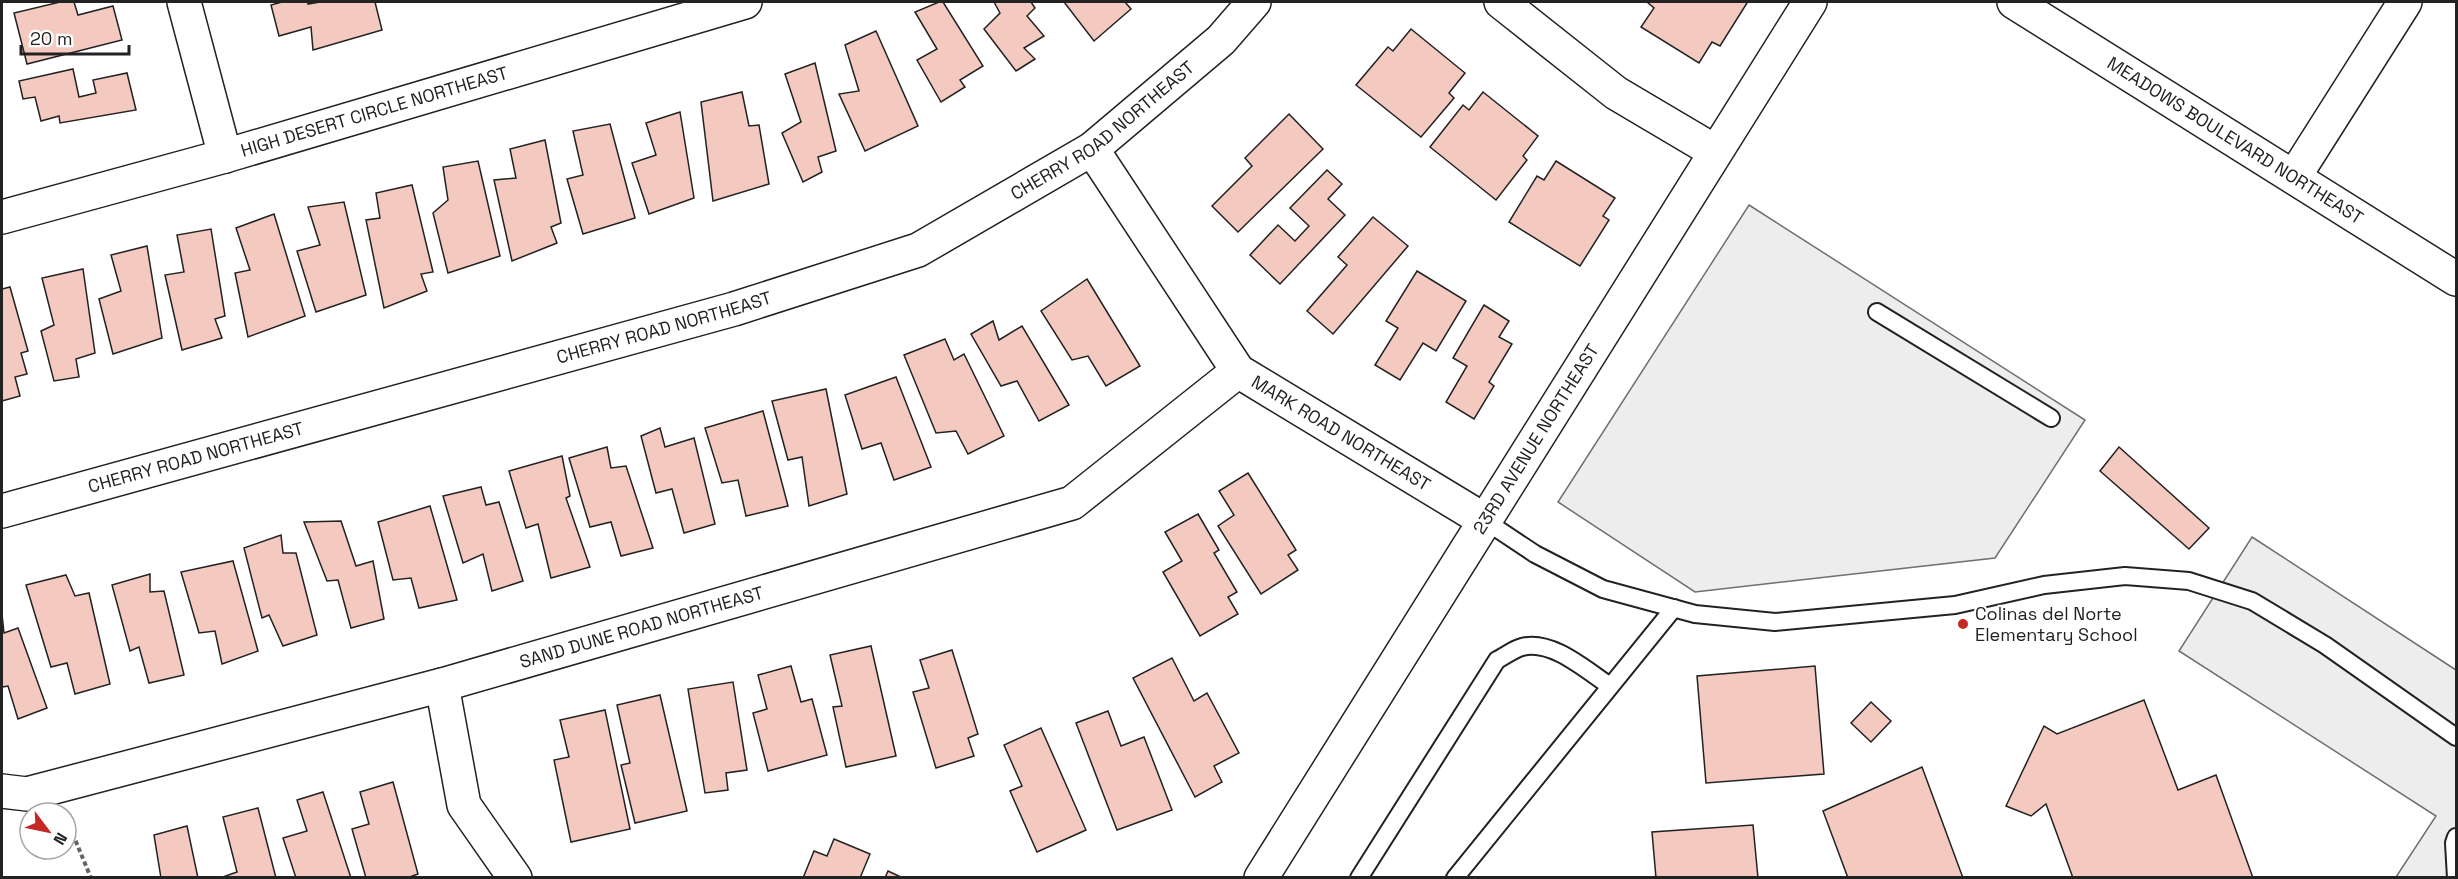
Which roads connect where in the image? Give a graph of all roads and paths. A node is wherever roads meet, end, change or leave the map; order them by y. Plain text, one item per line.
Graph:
1 (184, 2) edge
2 (745, 2) edge
3 (1254, 2) edge
4 (1502, 2) edge
5 (1810, 2) edge
6 (2014, 2) edge
7 (2405, 2) edge
8 (1092, 149) junction
9 (1714, 151) junction
10 (225, 156) junction
11 (2294, 177) junction
12 (2, 217) edge
13 (2457, 279) edge
14 (1876, 312) dead end
15 (1238, 371) junction
16 (2051, 418) dead end
17 (2, 511) edge
18 (1484, 520) junction
19 (1674, 608) junction
20 (442, 685) junction
21 (1610, 686) junction
22 (2457, 737) edge
23 (2, 791) edge
24 (2457, 837) edge
25 (78, 846) edge
26 (91, 878) edge
27 (515, 878) edge
28 (1261, 878) edge
29 (1359, 878) edge
30 (1455, 878) edge
31 (2456, 878) edge

1 - 10 street
2 - 10 street, HIGH DESERT CIRCLE NORTHEAST
3 - 8 street, CHERRY ROAD NORTHEAST
4 - 9 street
5 - 9 street, 23RD AVENUE NORTHEAST
6 - 11 street, MEADOWS BOULEVARD NORTHEAST
7 - 11 street
8 - 15 street, MARK ROAD NORTHEAST
8 - 17 street, CHERRY ROAD NORTHEAST
9 - 18 street, 23RD AVENUE NORTHEAST
10 - 12 street, HIGH DESERT CIRCLE NORTHEAST
11 - 13 street, MEADOWS BOULEVARD NORTHEAST
14 - 16 lane
15 - 18 street, MARK ROAD NORTHEAST
15 - 20 street, SAND DUNE ROAD NORTHEAST
18 - 19 lane
18 - 28 street, 23RD AVENUE NORTHEAST
19 - 21 lane
19 - 22 lane
20 - 23 street, SAND DUNE ROAD NORTHEAST
20 - 27 street
21 - 29 lane
21 - 30 lane
24 - 31 lane
25 - 26 path

